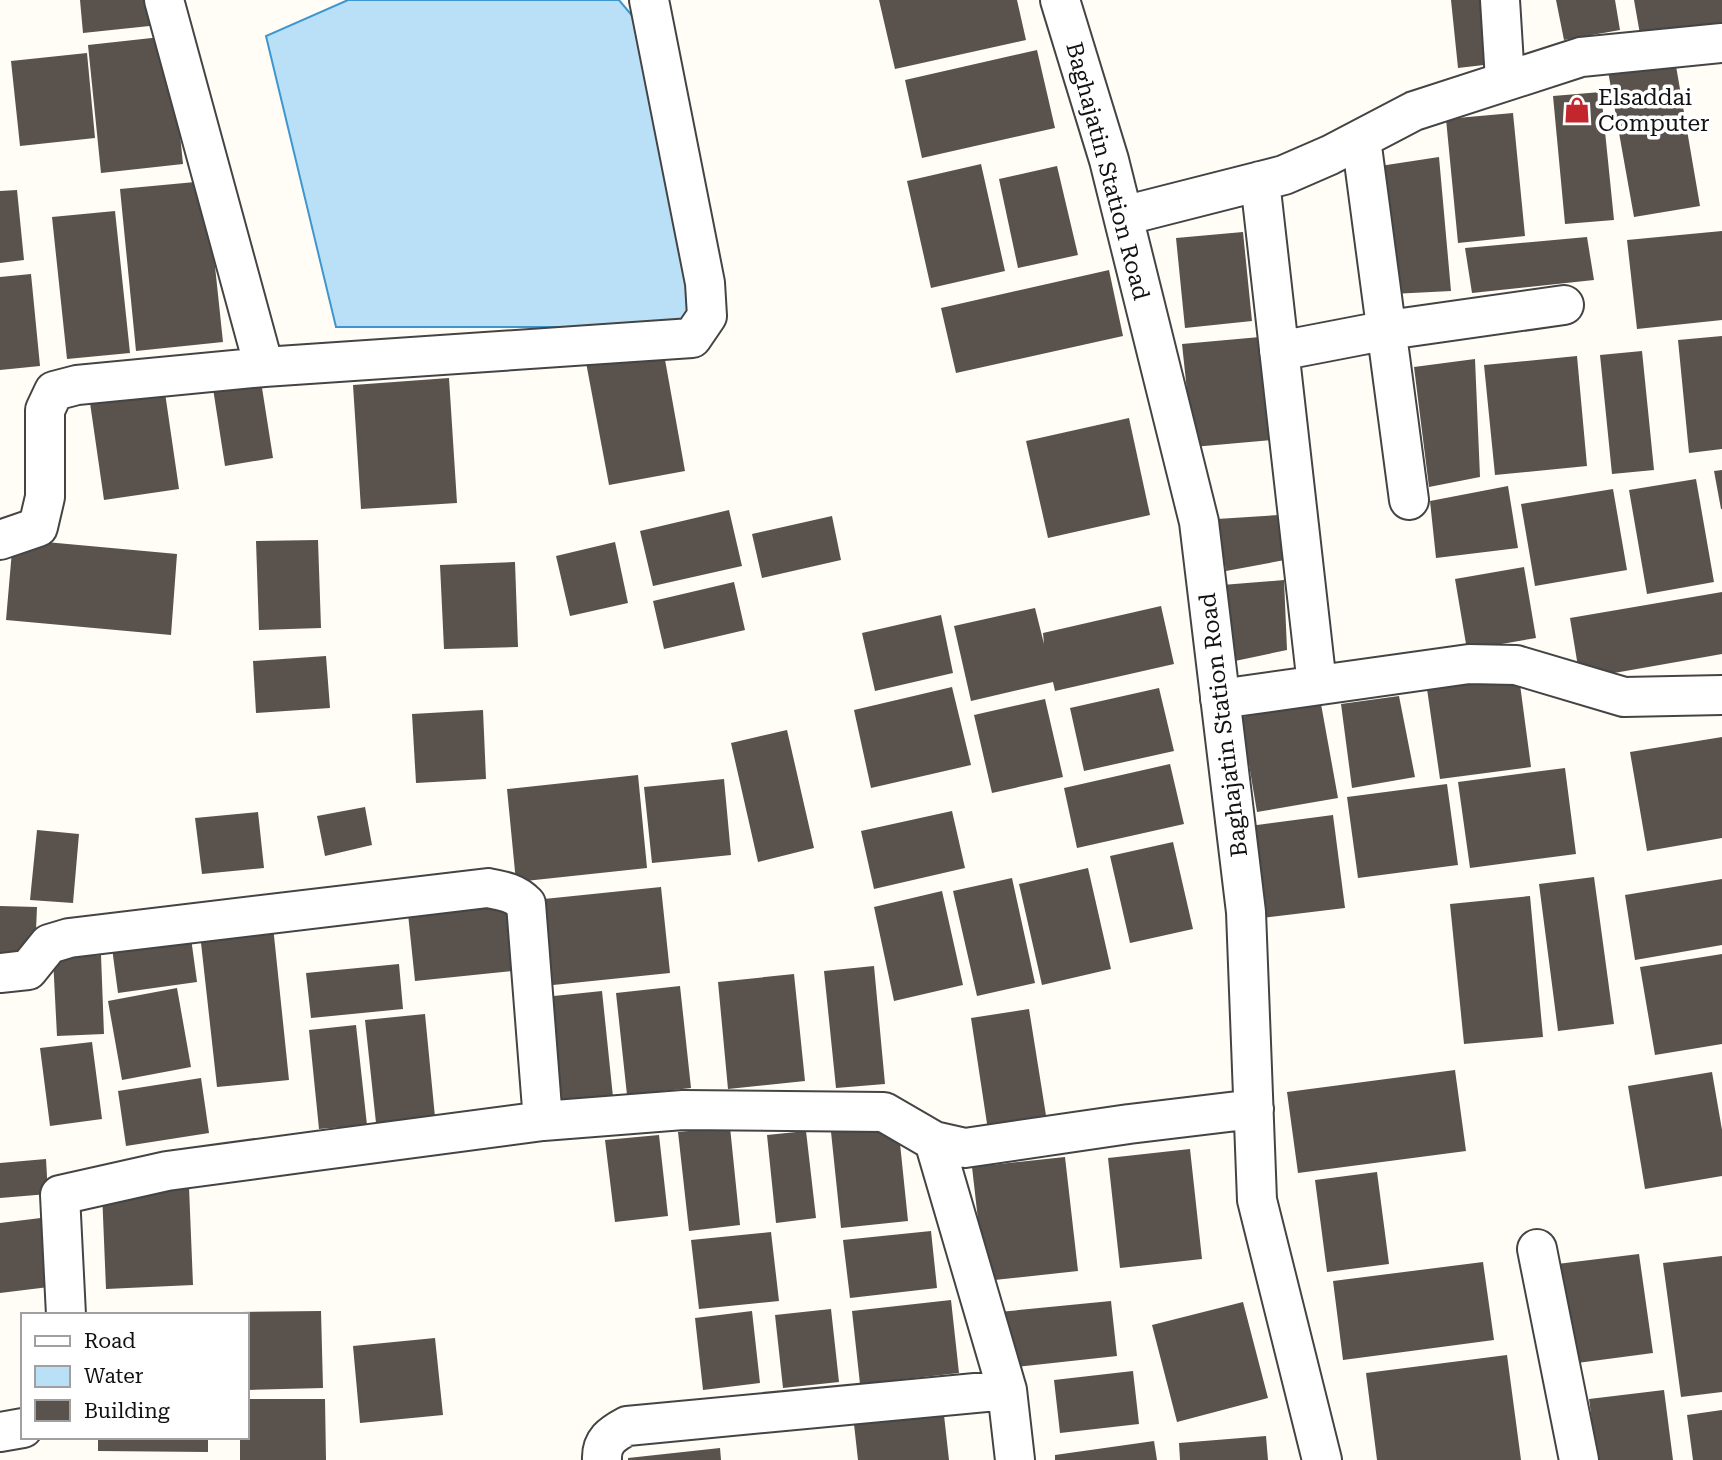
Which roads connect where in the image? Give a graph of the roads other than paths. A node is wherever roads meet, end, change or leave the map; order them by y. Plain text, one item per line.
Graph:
1 (164, 0) edge
2 (649, 0) edge
3 (1060, 0) edge
4 (1500, 0) edge
5 (1722, 43) edge
6 (1505, 80) junction
7 (1361, 139) junction
8 (1260, 181) junction
9 (1123, 216) junction
10 (1564, 306) dead end
11 (1388, 330) junction
12 (1279, 351) junction
13 (264, 367) junction
14 (1409, 500) dead end
15 (0, 540) edge
16 (1317, 685) junction
17 (1722, 695) edge
18 (1220, 699) junction
19 (0, 973) edge
20 (1254, 1109) junction
21 (543, 1121) junction
22 (934, 1141) junction
23 (1537, 1249) dead end
24 (66, 1313) edge
25 (1007, 1390) junction
26 (21, 1428) edge
27 (0, 1432) edge
28 (602, 1460) edge
29 (1015, 1460) edge
30 (1322, 1460) edge
31 (1579, 1460) edge

1 - 13 street
2 - 13 street
3 - 9 street, Baghajatin Station Road
4 - 6 street
5 - 6 street
6 - 7 street
7 - 8 street
7 - 11 street
8 - 9 street
8 - 12 street
9 - 18 street, Baghajatin Station Road
10 - 11 street
11 - 12 street
11 - 14 street
12 - 16 street
13 - 15 street
16 - 17 street
16 - 18 street
18 - 20 street, Baghajatin Station Road
19 - 21 street
20 - 22 street
20 - 30 street, Baghajatin Station Road
21 - 22 street
21 - 24 street
22 - 25 street
23 - 31 street
25 - 28 street
25 - 29 street
26 - 27 street

